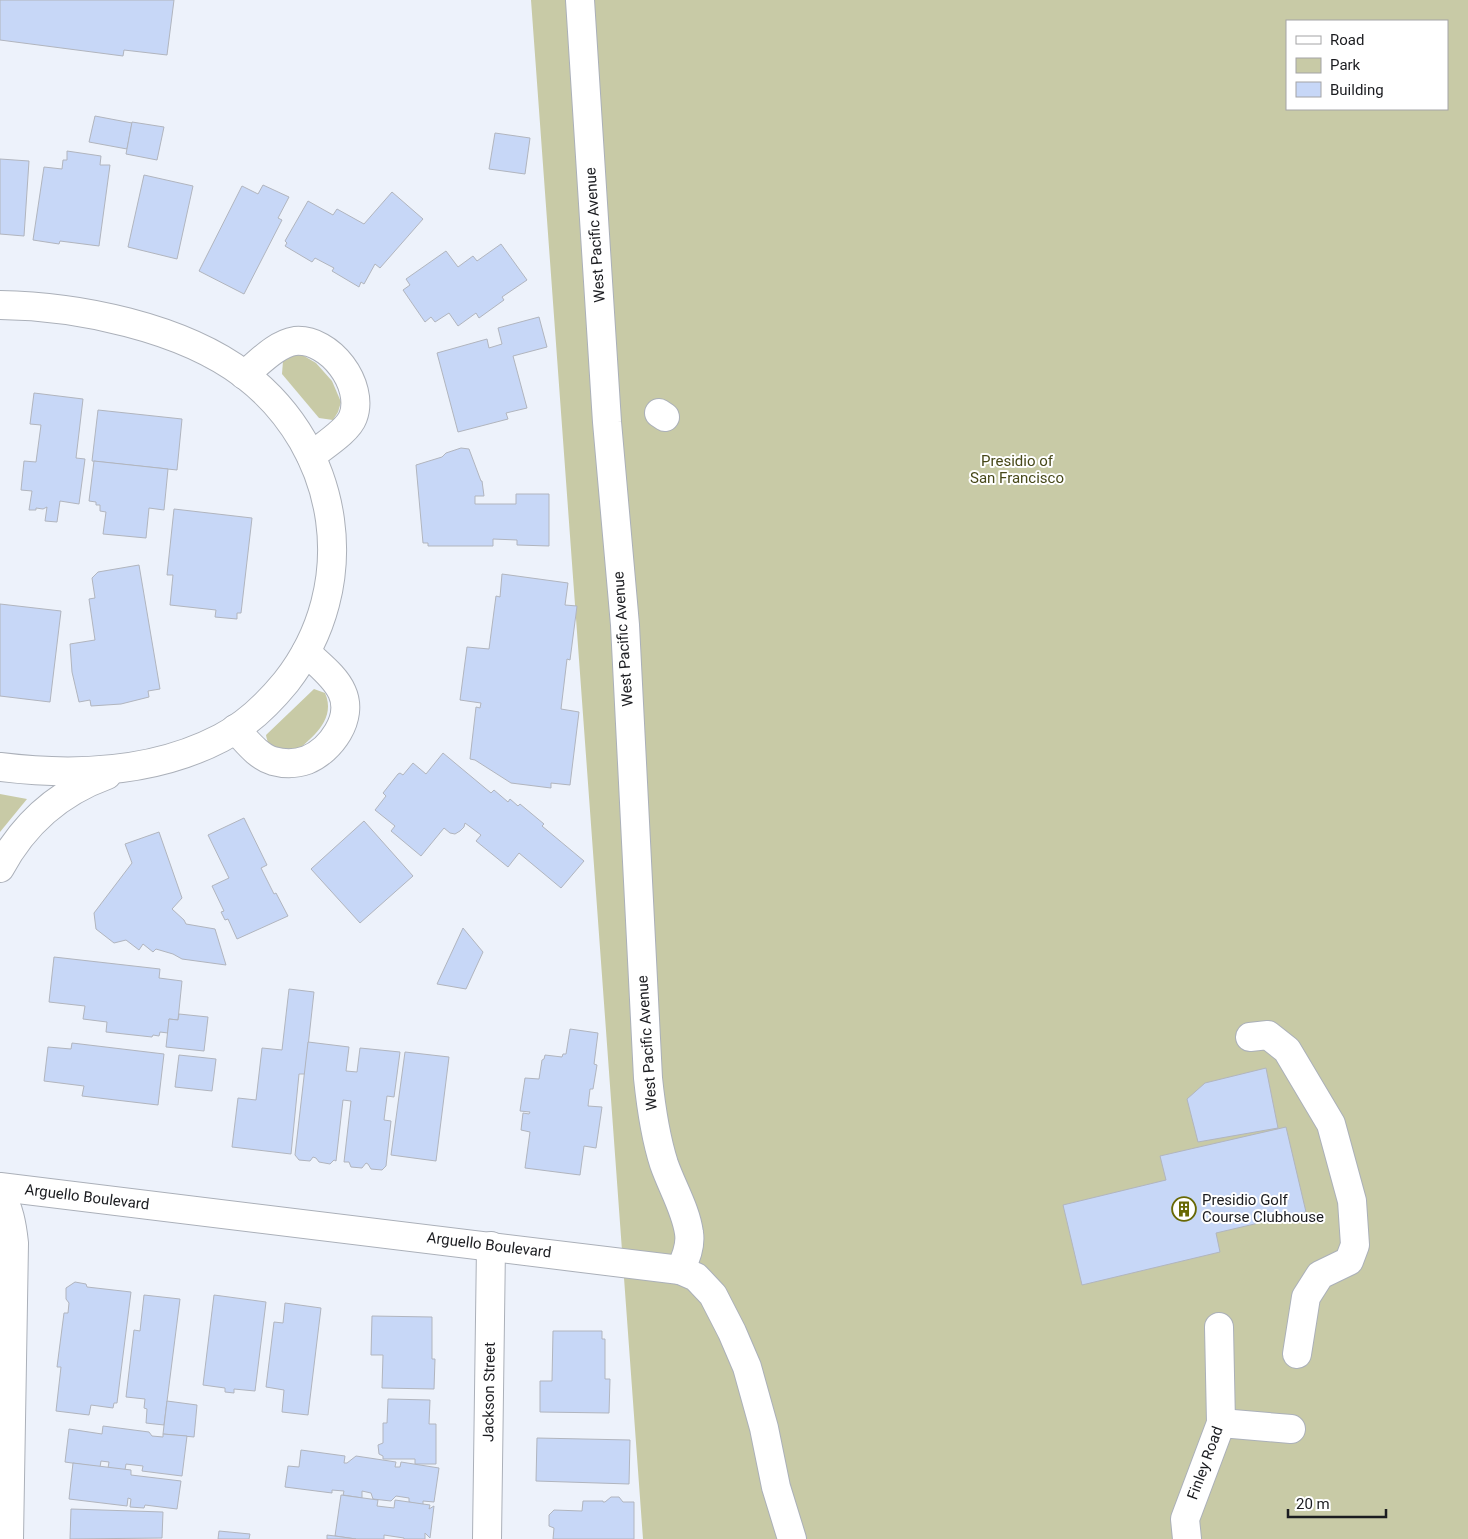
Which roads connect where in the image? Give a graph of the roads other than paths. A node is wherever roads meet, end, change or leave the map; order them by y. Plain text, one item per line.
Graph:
1 (580, 0) edge
2 (0, 306) edge
3 (244, 375) junction
4 (311, 456) junction
5 (306, 652) junction
6 (235, 729) junction
7 (0, 767) edge
8 (128, 767) junction
9 (0, 868) edge
10 (1250, 1037) dead end
11 (0, 1187) edge
12 (0, 1192) edge
13 (491, 1246) junction
14 (680, 1270) junction
15 (1219, 1327) dead end
16 (1297, 1354) dead end
17 (1221, 1423) junction
18 (1291, 1429) dead end
19 (9, 1539) edge
20 (487, 1539) edge
21 (792, 1539) edge
22 (1187, 1539) edge

1 - 14 street, West Pacific Avenue
2 - 3 street
3 - 4 street
3 - 4 street
4 - 5 street
5 - 6 street
5 - 6 street
6 - 8 street
7 - 8 street
8 - 9 street
10 - 16 street
11 - 13 street, Arguello Boulevard
12 - 19 street
13 - 14 street, Arguello Boulevard
13 - 20 street, Jackson Street
14 - 21 street, Arguello Boulevard
15 - 17 street, Finley Road
17 - 18 street
17 - 22 street, Finley Road

